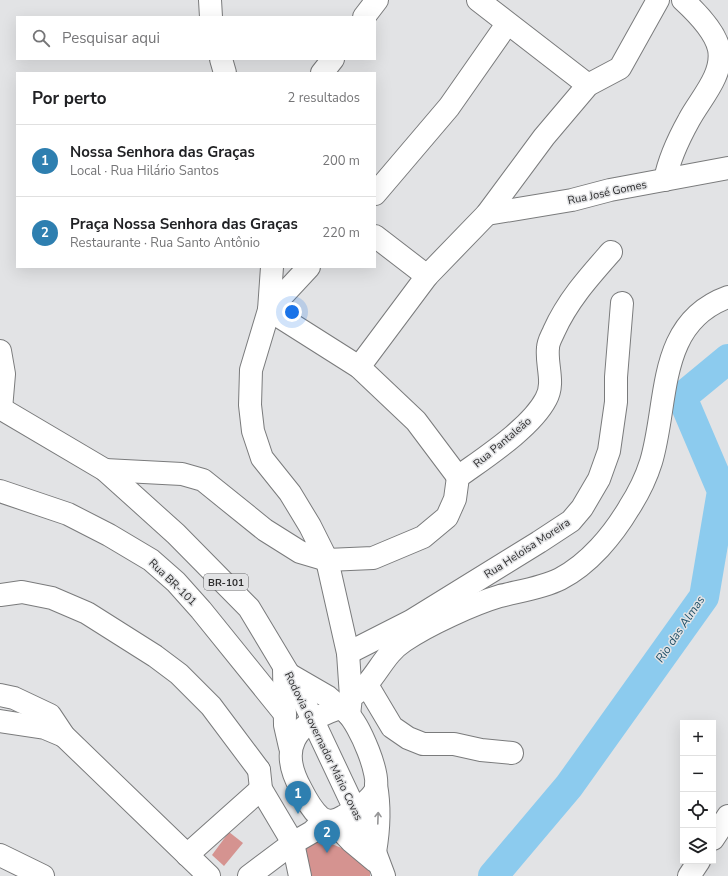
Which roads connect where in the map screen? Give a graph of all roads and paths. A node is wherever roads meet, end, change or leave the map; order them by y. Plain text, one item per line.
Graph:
1 (210, 0) edge
2 (377, 0) edge
3 (478, 0) edge
4 (658, 0) edge
5 (683, 0) edge
6 (211, 16) edge
7 (365, 16) edge
8 (506, 24) junction
9 (221, 60) edge
10 (332, 60) edge
11 (225, 72) edge
12 (323, 72) edge
13 (588, 85) junction
14 (728, 168) edge
15 (665, 180) junction
16 (376, 193) edge
17 (487, 214) junction
18 (376, 237) edge
19 (611, 252) dead end
20 (272, 268) edge
21 (307, 268) edge
22 (427, 276) junction
23 (728, 297) edge
24 (622, 303) dead end
25 (269, 310) junction
26 (0, 351) edge
27 (359, 367) junction
28 (1, 408) edge
29 (105, 470) junction
30 (458, 477) junction
31 (0, 491) edge
32 (327, 560) junction
33 (0, 595) edge
34 (348, 653) junction
35 (287, 670) junction
36 (0, 695) edge
37 (352, 702) junction
38 (285, 714) junction
39 (313, 720) junction
40 (0, 721) edge
41 (64, 736) junction
42 (290, 750) junction
43 (512, 753) dead end
44 (260, 780) junction
45 (376, 784) junction
46 (355, 810) junction
47 (728, 816) edge
48 (328, 821) junction
49 (716, 834) edge
50 (293, 843) junction
51 (0, 855) edge
52 (187, 855) junction
53 (380, 864) edge
54 (697, 864) edge
55 (43, 876) edge
56 (209, 876) edge
57 (249, 876) edge
58 (300, 876) edge
59 (689, 876) edge

1 - 6 main road
2 - 7 main road
3 - 8 main road
4 - 13 main road
5 - 15 main road
8 - 13 main road
8 - 16 main road
9 - 11 main road
10 - 12 main road
13 - 17 main road
14 - 15 main road, Rua José Gomes
15 - 17 main road, Rua José Gomes
17 - 22 main road
18 - 22 main road
19 - 30 main road, Rua Pantaleão
20 - 25 main road
21 - 25 main road
22 - 27 main road
23 - 37 main road
24 - 34 main road, Rua Heloisa Moreira
25 - 27 main road
25 - 32 main road
26 - 28 main road
27 - 30 main road
28 - 29 main road, Rodovia Governador Mário Covas / BR-101
29 - 32 main road
29 - 35 main road, Rodovia Governador Mário Covas / BR-101
30 - 32 main road
31 - 38 main road, Rua BR-101
32 - 34 main road
33 - 44 main road
34 - 37 main road
35 - 37 main road
35 - 38 main road
35 - 39 main road, Rodovia Governador Mário Covas / BR-101
36 - 41 main road
37 - 39 main road
37 - 43 main road
37 - 45 main road
38 - 42 main road
39 - 42 main road
39 - 46 main road, Rodovia Governador Mário Covas / BR-101
40 - 41 main road
41 - 52 main road
42 - 44 main road
42 - 48 main road
44 - 50 main road
44 - 52 main road
45 - 46 main road
53 -> 45 main road
46 - 48 main road
46 - 53 main road, Rodovia Governador Mário Covas / BR-101
47 - 49 main road
48 - 50 main road
48 - 53 main road
50 - 57 main road
50 - 58 main road
51 - 55 main road
52 - 56 main road
54 - 59 main road

